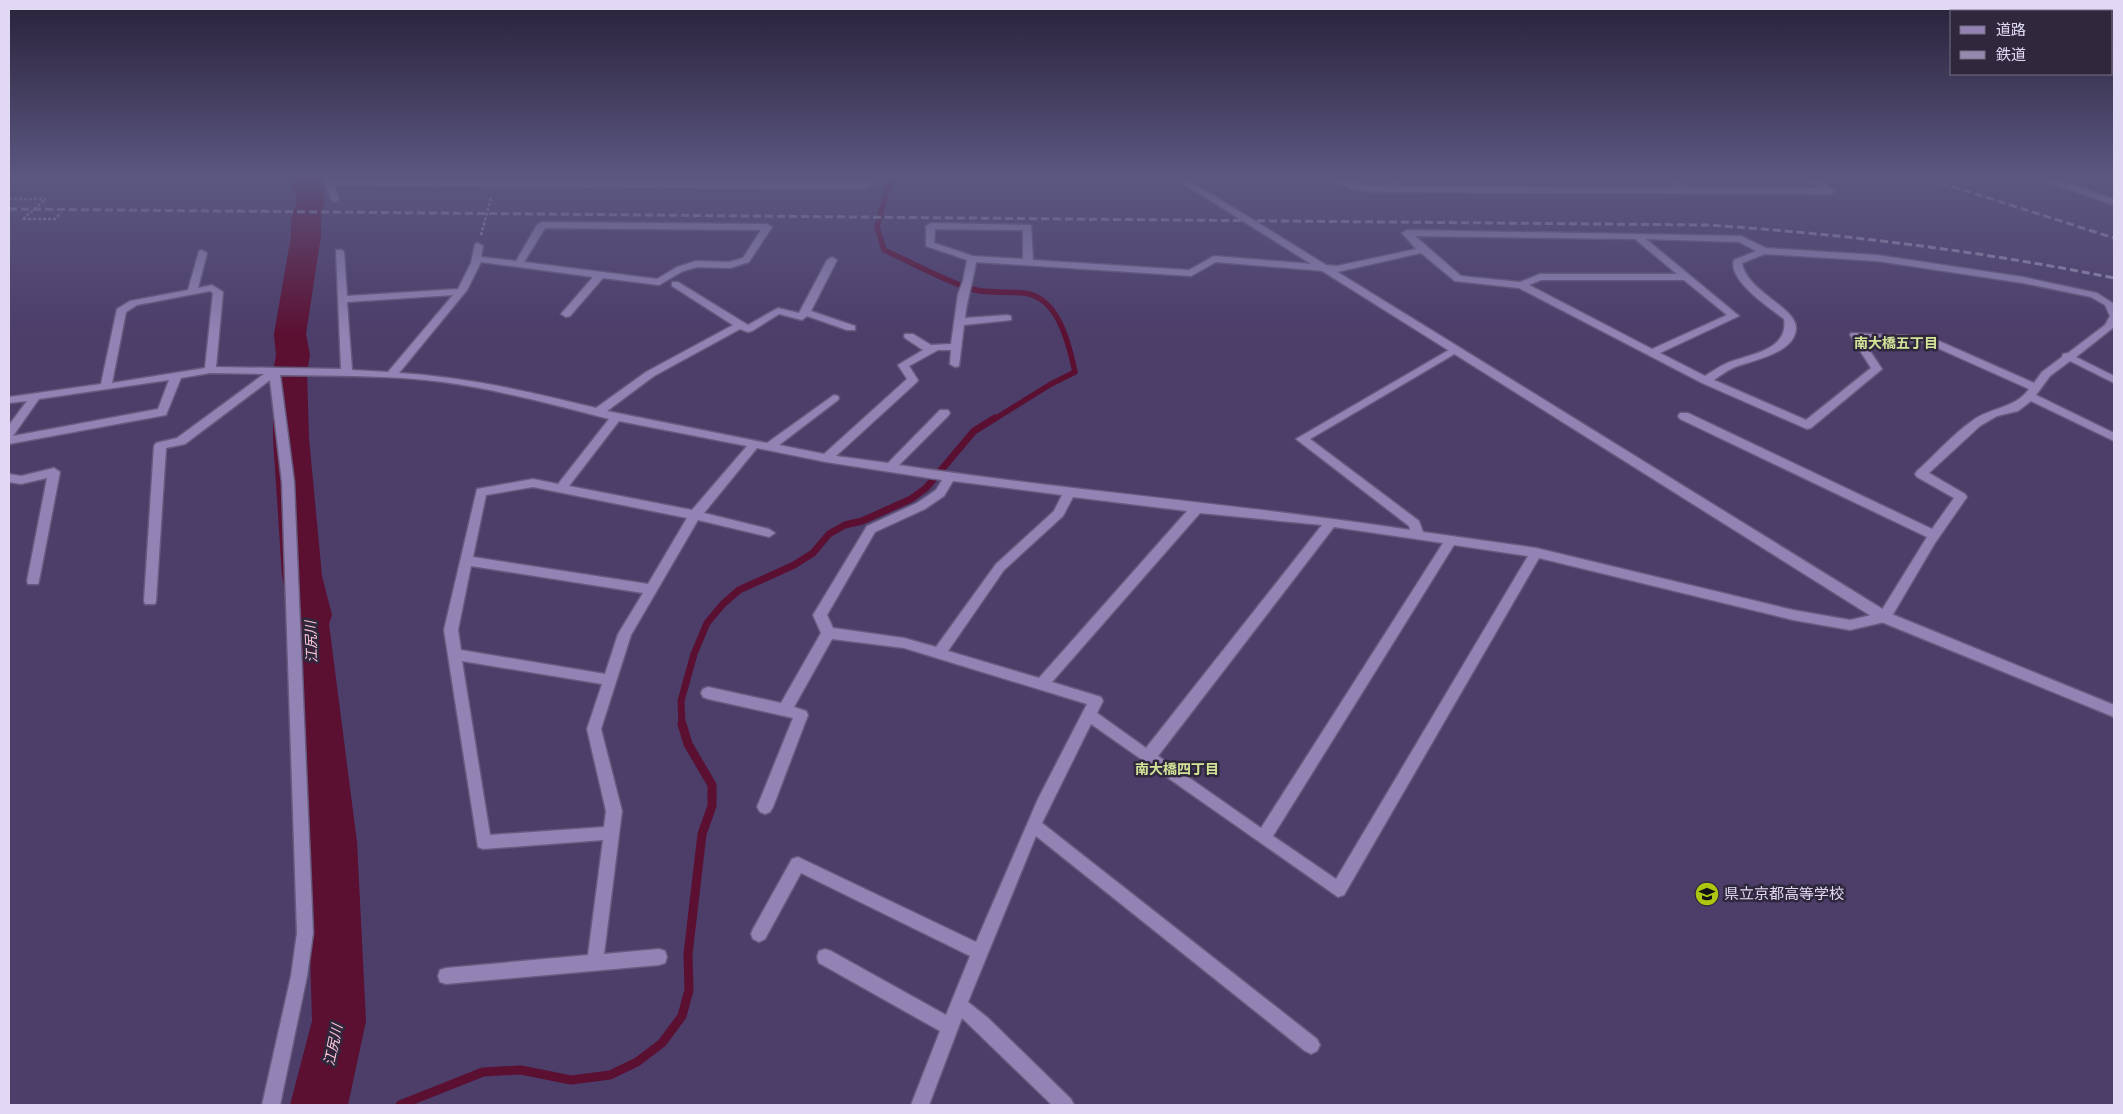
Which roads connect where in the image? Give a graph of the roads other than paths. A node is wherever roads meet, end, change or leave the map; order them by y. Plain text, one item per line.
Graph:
1 (538, 231) edge
2 (764, 231) edge
3 (930, 231) edge
4 (1028, 231) edge
5 (1263, 231) edge
6 (1638, 236) junction
7 (478, 246) road end
8 (1423, 250) junction
9 (1764, 251) junction
10 (339, 252) dead end
11 (202, 253) dead end
12 (476, 259) junction
13 (972, 259) junction
14 (832, 260) dead end
15 (1028, 263) junction
16 (518, 264) junction
17 (1322, 268) junction
18 (600, 275) junction
19 (1688, 277) junction
20 (675, 284) dead end
21 (1521, 285) junction
22 (192, 292) junction
23 (460, 292) junction
24 (342, 299) junction
25 (805, 312) junction
26 (566, 314) dead end
27 (2114, 317) edge
28 (1007, 318) dead end
29 (959, 322) junction
30 (740, 325) junction
31 (851, 328) dead end
32 (909, 336) dead end
33 (956, 347) junction
34 (932, 350) junction
35 (1454, 350) junction
36 (1651, 353) junction
37 (2067, 356) junction
38 (956, 364) dead end
39 (210, 370) junction
40 (274, 372) junction
41 (347, 373) junction
42 (391, 375) junction
43 (176, 376) junction
44 (2114, 380) edge
45 (1706, 381) junction
46 (106, 387) junction
47 (2033, 392) junction
48 (36, 396) junction
49 (834, 398) dead end
50 (9, 400) edge
51 (597, 413) junction
52 (944, 413) dead end
53 (1684, 416) dead end
54 (616, 417) junction
55 (9, 433) edge
56 (2114, 437) edge
57 (9, 440) edge
58 (754, 445) junction
59 (769, 447) junction
60 (826, 458) junction
61 (890, 468) junction
62 (950, 477) junction
63 (9, 478) edge
64 (561, 488) junction
65 (1069, 492) junction
66 (1197, 508) junction
67 (695, 515) junction
68 (1331, 522) junction
69 (769, 533) dead end
70 (1418, 535) junction
71 (1934, 535) junction
72 (1451, 540) junction
73 (1536, 553) junction
74 (466, 561) junction
75 (33, 582) dead end
76 (651, 589) junction
77 (150, 601) dead end
78 (1884, 617) junction
79 (828, 633) junction
80 (940, 652) junction
81 (454, 654) junction
82 (609, 680) junction
83 (1042, 684) junction
84 (708, 693) dead end
85 (785, 710) junction
86 (2114, 711) edge
87 (1088, 715) junction
88 (1148, 757) junction
89 (765, 807) dead end
90 (1034, 825) junction
91 (612, 833) junction
92 (1263, 838) junction
93 (759, 934) dead end
94 (980, 952) junction
95 (659, 957) dead end
96 (825, 957) dead end
97 (595, 963) junction
98 (446, 976) dead end
99 (959, 1005) junction
100 (950, 1026) junction
101 (1311, 1045) dead end
102 (271, 1105) edge
103 (920, 1105) edge
104 (1065, 1105) edge

1 - 16 street
2 - 18 street
3 - 13 street
4 - 15 street
5 - 17 street
6 - 8 street
6 - 9 street
6 - 19 street
7 - 12 street
8 - 17 street
8 - 21 street
9 - 27 street
9 - 45 street
10 - 24 street
11 - 22 street
12 - 16 street
12 - 23 street
13 - 15 street
13 - 29 street
14 - 25 street
15 - 17 street
16 - 18 street
17 - 35 street
18 - 26 street
19 - 21 street
19 - 36 street
20 - 30 street
21 - 36 street
22 - 39 street
22 - 46 street
23 - 24 street
23 - 42 street
24 - 41 street
25 - 30 street
25 - 31 street
27 - 37 street
28 - 29 street
29 - 33 street
30 - 51 street
32 - 34 street
33 - 34 street
33 - 38 street
34 - 60 street
35 - 70 street
35 - 78 street
36 - 45 street
37 - 44 street
37 - 47 street
39 - 40 street
39 - 43 street
40 - 41 street
40 - 77 street
40 - 102 street
41 - 42 street
42 - 51 street
43 - 46 street
43 - 57 street
45 - 47 street
46 - 48 street
47 - 56 street
47 - 71 street
48 - 50 street
48 - 55 street
49 - 59 street
51 - 54 street
52 - 61 street
53 - 71 street
54 - 58 street
54 - 64 street
58 - 59 street
58 - 67 street
59 - 60 street
60 - 61 street
61 - 62 street
62 - 65 street
62 - 79 street
63 - 75 street
64 - 67 street
64 - 74 street
65 - 66 street
65 - 80 street
66 - 68 street
66 - 83 street
67 - 69 street
67 - 76 street
68 - 70 street
68 - 88 street
70 - 72 street
71 - 78 street
72 - 73 street
72 - 92 street
73 - 78 street
73 - 92 street
74 - 76 street
74 - 81 street
76 - 82 street
78 - 86 street
79 - 80 street
79 - 85 street
80 - 83 street
81 - 82 street
81 - 91 street
82 - 91 street
83 - 87 street
84 - 85 street
85 - 89 street
87 - 88 street
87 - 90 street
88 - 92 street
90 - 94 street
90 - 101 street
91 - 97 street
93 - 94 street
94 - 99 street
95 - 97 street
96 - 100 street
97 - 98 street
99 - 100 street
99 - 104 street
100 - 103 street

